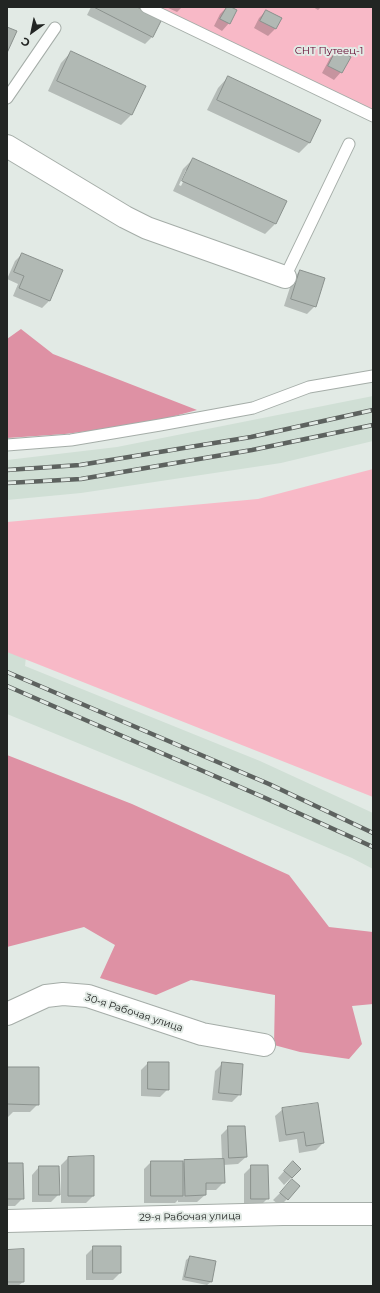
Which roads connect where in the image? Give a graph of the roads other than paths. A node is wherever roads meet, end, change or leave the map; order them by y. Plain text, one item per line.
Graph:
1 (146, 7) edge
2 (55, 28) dead end
3 (7, 98) edge
4 (373, 116) edge
5 (349, 144) dead end
6 (7, 146) edge
7 (285, 277) joint
8 (373, 376) edge
9 (7, 445) edge
10 (7, 1014) edge
11 (264, 1045) dead end
12 (373, 1214) edge
13 (7, 1221) edge

1 - 4 lane
2 - 3 lane
5 - 7 lane
6 - 7 street
8 - 9 lane
10 - 11 street, 30-я Рабочая улица
12 - 13 street, 29-я Рабочая улица

